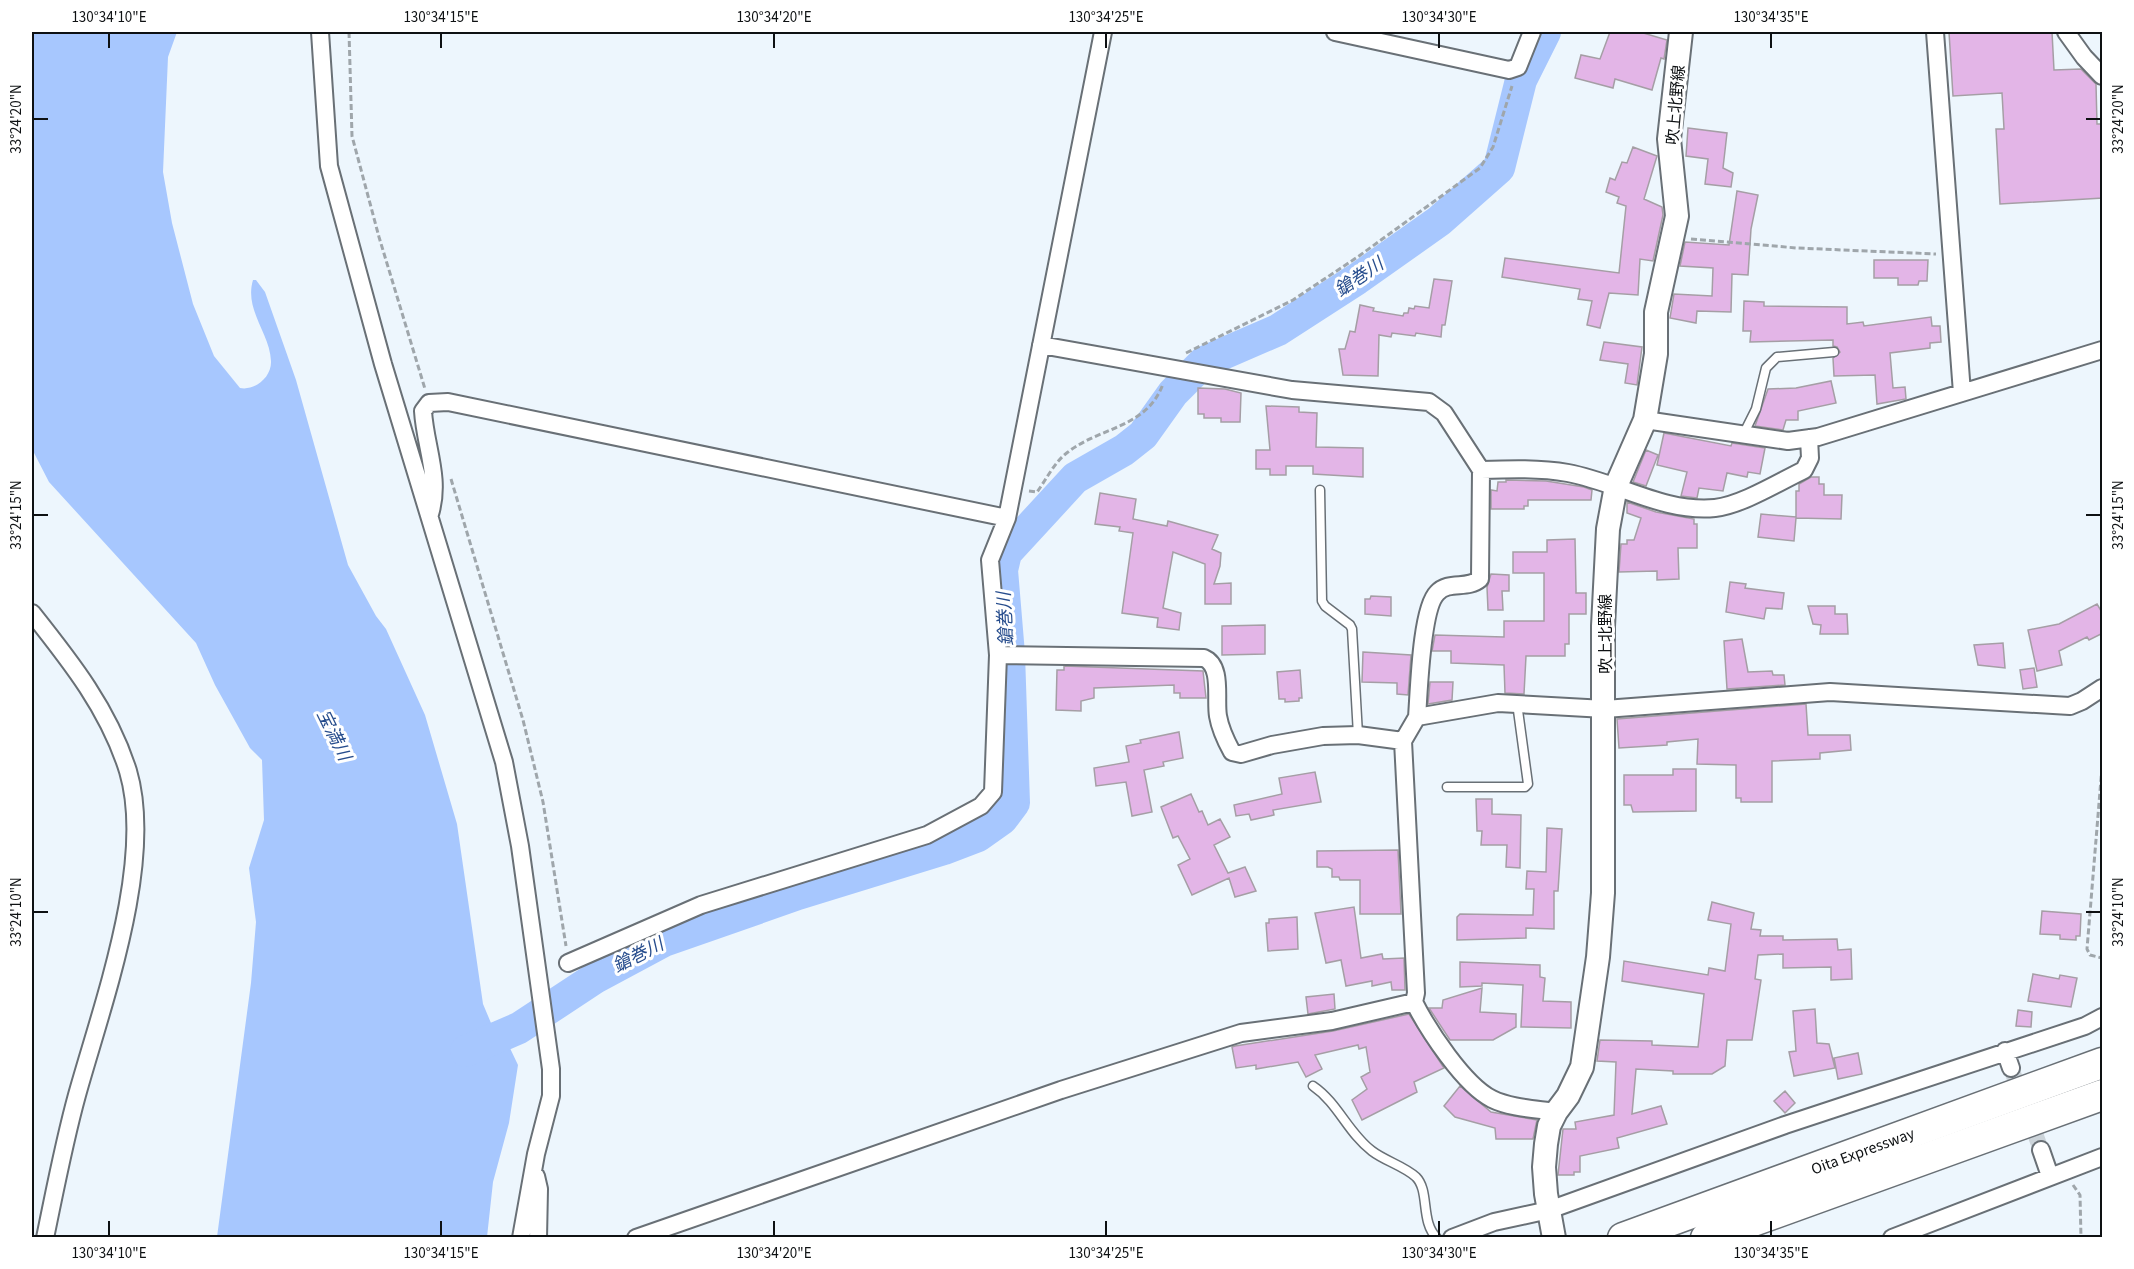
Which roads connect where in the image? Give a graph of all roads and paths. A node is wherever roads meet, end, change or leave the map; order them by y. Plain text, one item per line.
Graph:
1 (320, 32) edge
2 (349, 32) edge
3 (1103, 32) edge
4 (1335, 32) edge
5 (1532, 32) edge
6 (1681, 32) edge
7 (1935, 32) edge
8 (2066, 32) edge
9 (1518, 67) junction
10 (2103, 76) edge
11 (1672, 237) junction
12 (1952, 255) junction
13 (1041, 345) junction
14 (2103, 350) edge
15 (1834, 352) dead end
16 (1168, 370) junction
17 (1962, 393) junction
18 (429, 403) junction
19 (1646, 420) junction
20 (1743, 435) junction
21 (1809, 438) junction
22 (1481, 470) junction
23 (452, 478) dead end
24 (1616, 486) junction
25 (1013, 488) junction
26 (1320, 490) dead end
27 (429, 518) junction
28 (1007, 518) junction
29 (32, 613) edge
30 (998, 655) junction
31 (2103, 688) edge
32 (1517, 702) junction
33 (1605, 709) junction
34 (1417, 717) junction
35 (1358, 735) junction
36 (1403, 741) junction
37 (2103, 767) edge
38 (1447, 787) dead end
39 (2103, 958) edge
40 (568, 963) joint
41 (1414, 1002) junction
42 (2103, 1017) edge
43 (2005, 1051) junction
44 (2103, 1063) edge
45 (2011, 1068) tunnel mouth
46 (1313, 1086) dead end
47 (2103, 1095) edge
48 (1556, 1112) junction
49 (2041, 1149) tunnel mouth
50 (2103, 1157) edge
51 (533, 1167) junction
52 (2057, 1173) junction
53 (1847, 1185) junction
54 (1549, 1210) junction
55 (45, 1238) edge
56 (521, 1238) edge
57 (538, 1238) edge
58 (636, 1238) edge
59 (1437, 1238) edge
60 (1452, 1238) edge
61 (1554, 1238) edge
62 (1623, 1238) edge
63 (1706, 1238) edge
64 (1729, 1238) edge
65 (1892, 1238) edge
66 (2081, 1238) edge

1 - 27 street
2 - 18 path
3 - 13 street
4 - 9 street
5 - 9 street
6 - 11 main road, 吹上北野線
7 - 12 street
8 - 10 street
9 - 16 path
11 - 12 path
11 - 19 main road, 吹上北野線
12 - 17 street
13 - 16 street
13 - 25 street
14 - 17 street
15 - 20 lane
16 - 22 street
16 - 25 path
17 - 21 street
18 - 27 street
18 - 28 street
19 - 20 street
19 - 24 main road, 吹上北野線
20 - 21 street
21 - 24 street
22 - 24 street
22 - 34 street
23 - 40 path
24 - 33 main road, 吹上北野線
25 - 28 street
26 - 35 lane
27 - 51 street
28 - 30 street
29 - 55 street
30 - 35 street
30 - 40 street
31 - 33 street
32 - 33 street
32 - 34 street
32 - 38 lane
33 - 48 main road, 吹上北野線
34 - 36 street
35 - 36 street
36 - 41 street
37 - 39 path
41 - 48 street
41 - 58 street
42 - 43 street
43 - 45 street
43 - 54 street
44 - 62 highway, Oita Expressway
46 - 59 lane
47 - 53 highway, Oita Expressway
48 - 54 main road, 吹上北野線
49 - 52 street
50 - 52 street
51 - 56 street
51 - 57 street
52 - 65 street
52 - 66 path
53 - 63 highway, Oita Expressway
53 - 64 highway
54 - 60 street
54 - 61 main road, 吹上北野線

